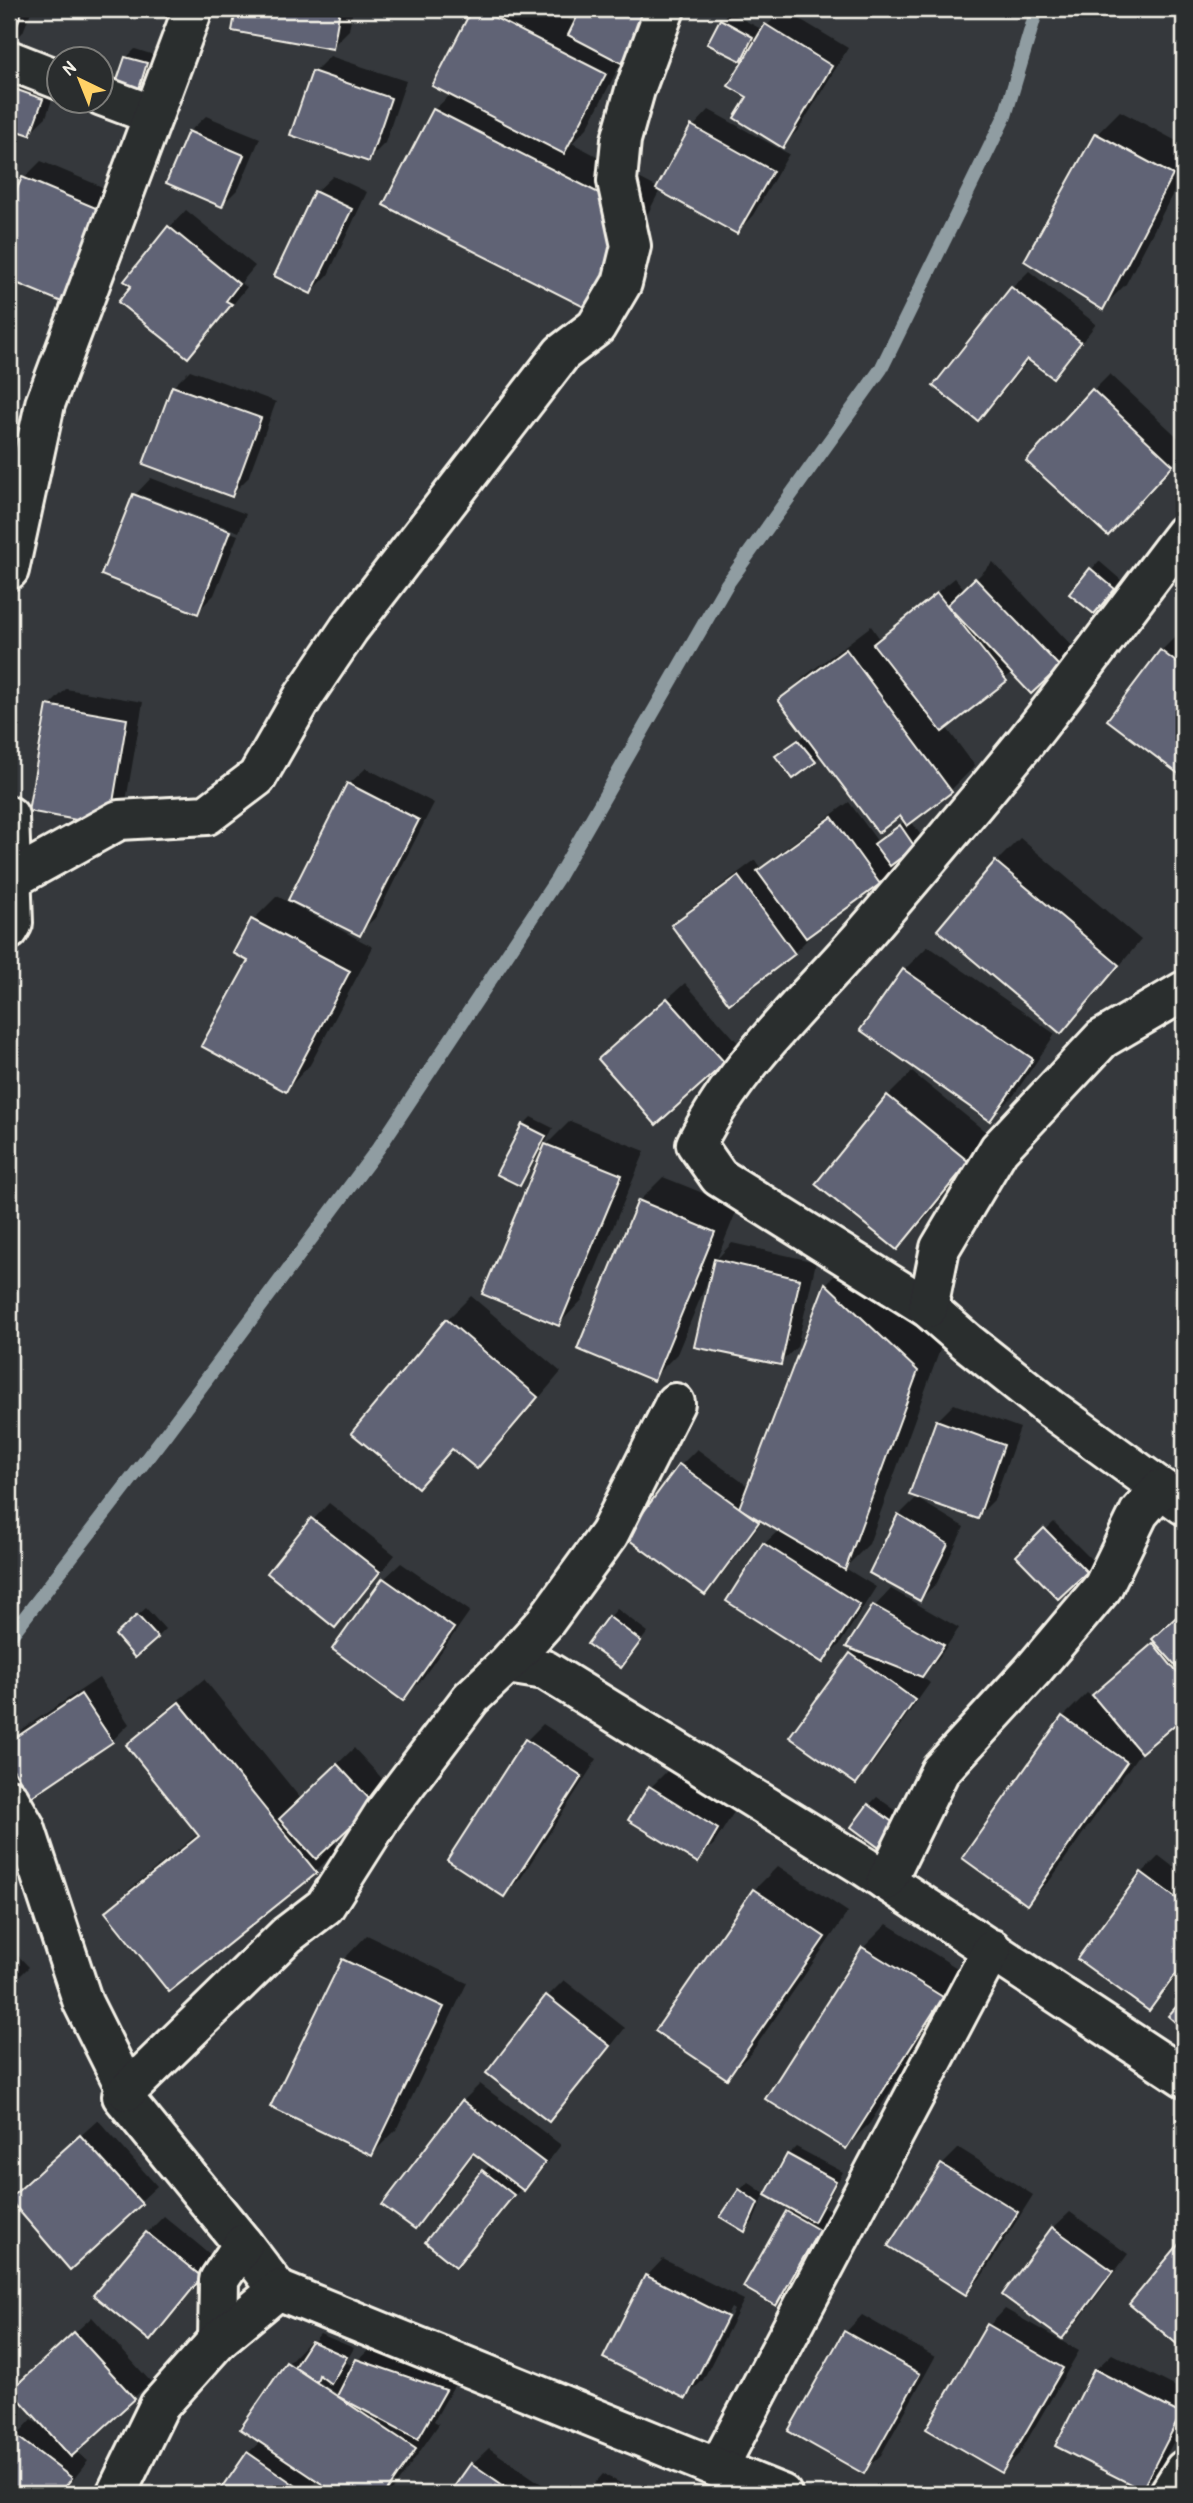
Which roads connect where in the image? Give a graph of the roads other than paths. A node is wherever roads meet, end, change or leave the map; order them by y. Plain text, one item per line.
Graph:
1 (193, 9) edge
2 (664, 9) edge
3 (9, 60) edge
4 (46, 75) edge
5 (116, 101) edge
6 (153, 116) junction
7 (1184, 534) edge
8 (9, 570) edge
9 (9, 816) edge
10 (12, 879) junction
11 (9, 930) edge
12 (1184, 991) edge
13 (928, 1307) junction
14 (675, 1403) dead end
15 (1172, 1497) edge
16 (507, 1664) junction
17 (9, 1799) edge
18 (886, 1881) junction
19 (992, 1949) junction
20 (1184, 2077) edge
21 (127, 2091) junction
22 (243, 2244) junction
23 (278, 2290) junction
24 (218, 2340) junction
25 (718, 2468) junction
26 (1184, 2470) edge
27 (116, 2494) edge
28 (782, 2494) edge
29 (1169, 2494) edge

1 - 6 street
2 - 10 street
3 - 4 street
5 - 6 street
6 - 8 street
7 - 13 street
9 - 10 street
10 - 11 street
12 - 13 street
13 - 15 street
14 - 16 street
15 - 18 street
16 - 18 street
16 - 21 street
17 - 21 street
18 - 19 street
19 - 20 street
19 - 25 street
21 - 22 street
22 - 23 street
22 - 24 street
23 - 24 street
23 - 25 street
24 - 27 street
25 - 28 street
26 - 29 street

